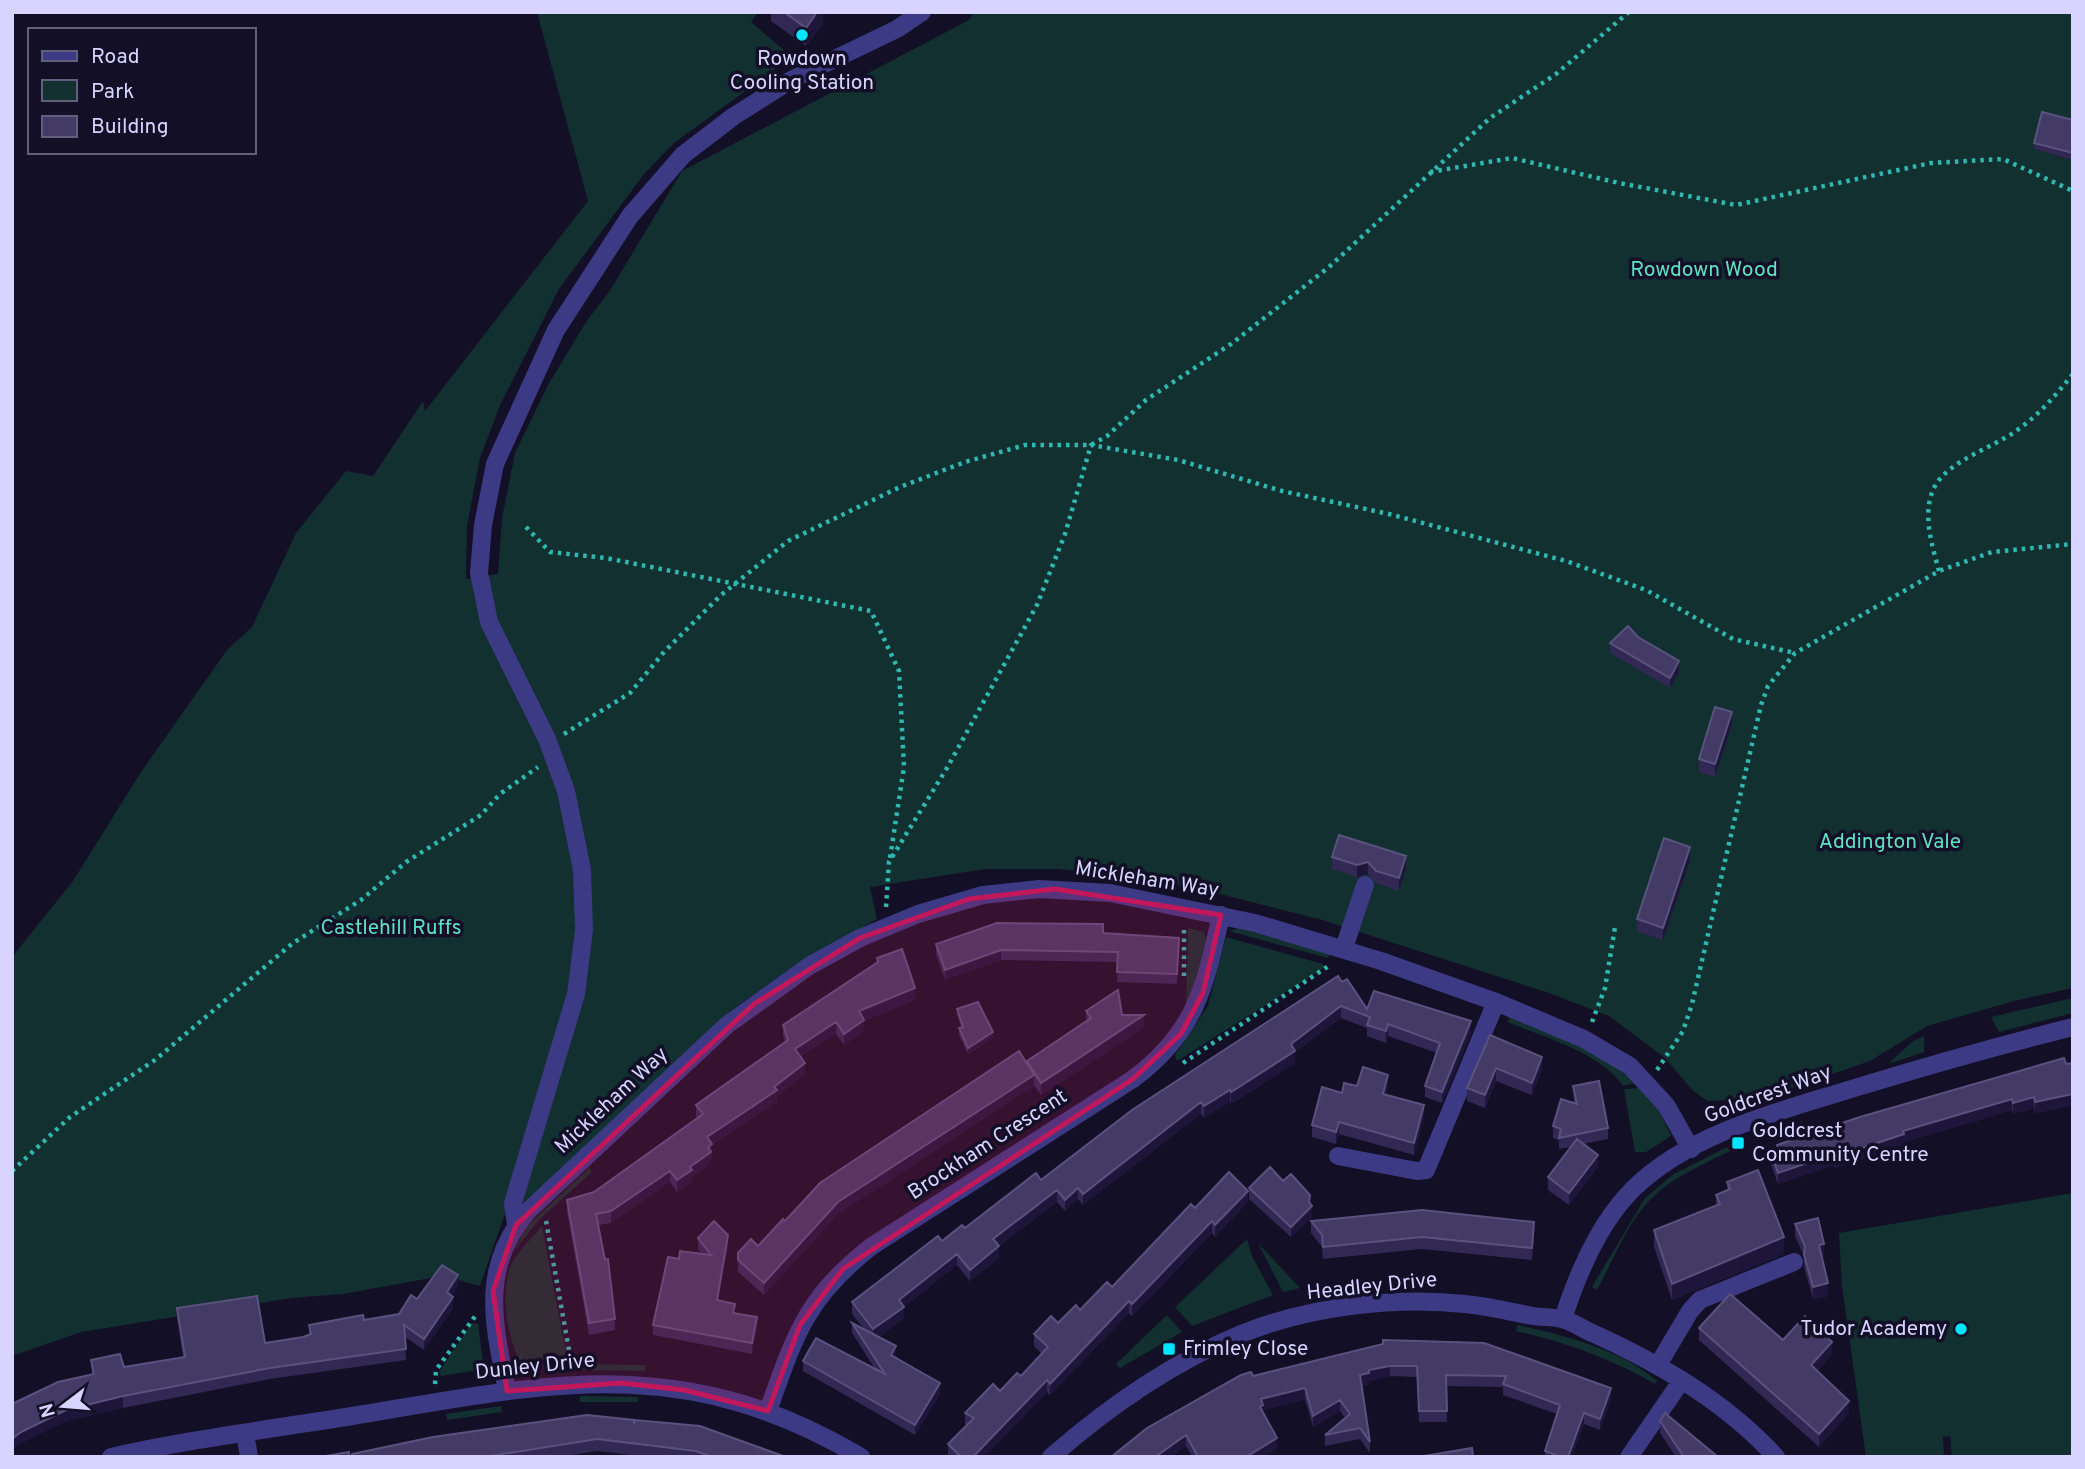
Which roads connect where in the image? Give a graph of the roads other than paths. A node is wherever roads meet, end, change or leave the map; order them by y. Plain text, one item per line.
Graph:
1 (922, 12) edge
2 (1364, 885) dead end
3 (1221, 915) junction
4 (1344, 948) junction
5 (1496, 1002) junction
6 (2073, 1027) edge
7 (1691, 1149) junction
8 (1338, 1156) dead end
9 (516, 1225) junction
10 (1794, 1262) dead end
11 (1563, 1319) junction
12 (1658, 1365) junction
13 (1682, 1380) junction
14 (507, 1391) junction
15 (768, 1411) junction
16 (245, 1433) junction
17 (111, 1457) edge
18 (249, 1457) edge
19 (861, 1457) edge
20 (1051, 1457) edge
21 (1629, 1457) edge
22 (1776, 1457) edge

1 - 9 street
2 - 4 street
3 - 4 street, Mickleham Way
3 - 9 street, Mickleham Way
3 - 15 street, Brockham Crescent
4 - 5 street, Mickleham Way
5 - 7 street, Mickleham Way
5 - 8 street
6 - 7 street, Goldcrest Way
7 - 11 street, Goldcrest Way
9 - 14 street, Mickleham Way
10 - 12 street
11 - 12 street, Headley Drive
11 - 20 street, Headley Drive
12 - 13 street, Headley Drive
13 - 21 street
13 - 22 street, Headley Drive
14 - 15 street, Dunley Drive
14 - 16 street, Dunley Drive
15 - 19 street, Dunley Drive
16 - 17 street, Dunley Drive
16 - 18 street

